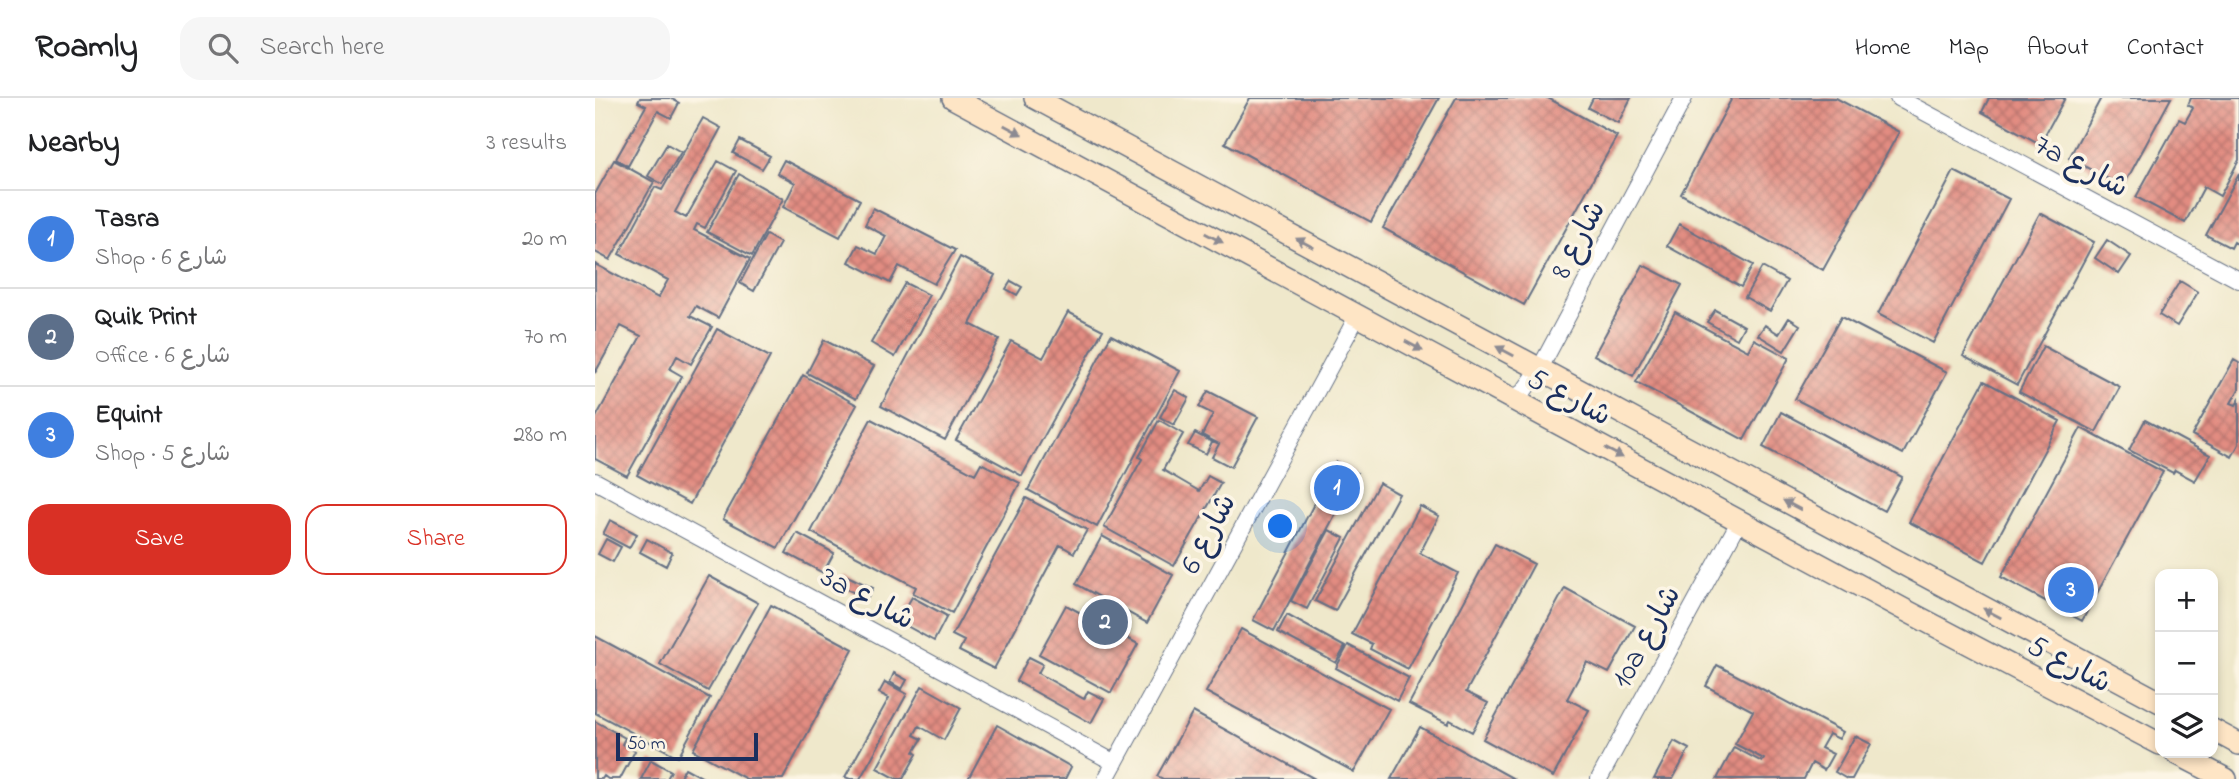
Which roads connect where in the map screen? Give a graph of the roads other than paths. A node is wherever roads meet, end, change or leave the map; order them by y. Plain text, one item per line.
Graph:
1 (953, 98) edge
2 (1035, 98) edge
3 (1684, 98) edge
4 (1898, 98) edge
5 (2239, 281) edge
6 (1358, 315) junction
7 (1539, 370) junction
8 (1511, 400) junction
9 (595, 481) edge
10 (1740, 520) junction
11 (2155, 699) edge
12 (2218, 733) edge
13 (2155, 741) edge
14 (2239, 744) edge
15 (2186, 758) edge
16 (1115, 763) junction
17 (1106, 779) edge
18 (1599, 779) edge
19 (2226, 779) edge

1 -> 6 street, شارع 5
7 -> 2 street, شارع 5
3 - 7 street, شارع 8
4 - 5 street, 7a شارع
6 -> 8 street, شارع 5
6 - 16 street, شارع 6
7 - 8 street, شارع 8
11 -> 7 street, شارع 5
8 -> 10 street, شارع 5
9 - 16 street, 3a شارع
10 - 13 street, شارع 5
10 - 18 street, 10a شارع
12 - 14 street
15 - 19 street
16 - 17 street, شارع 6

